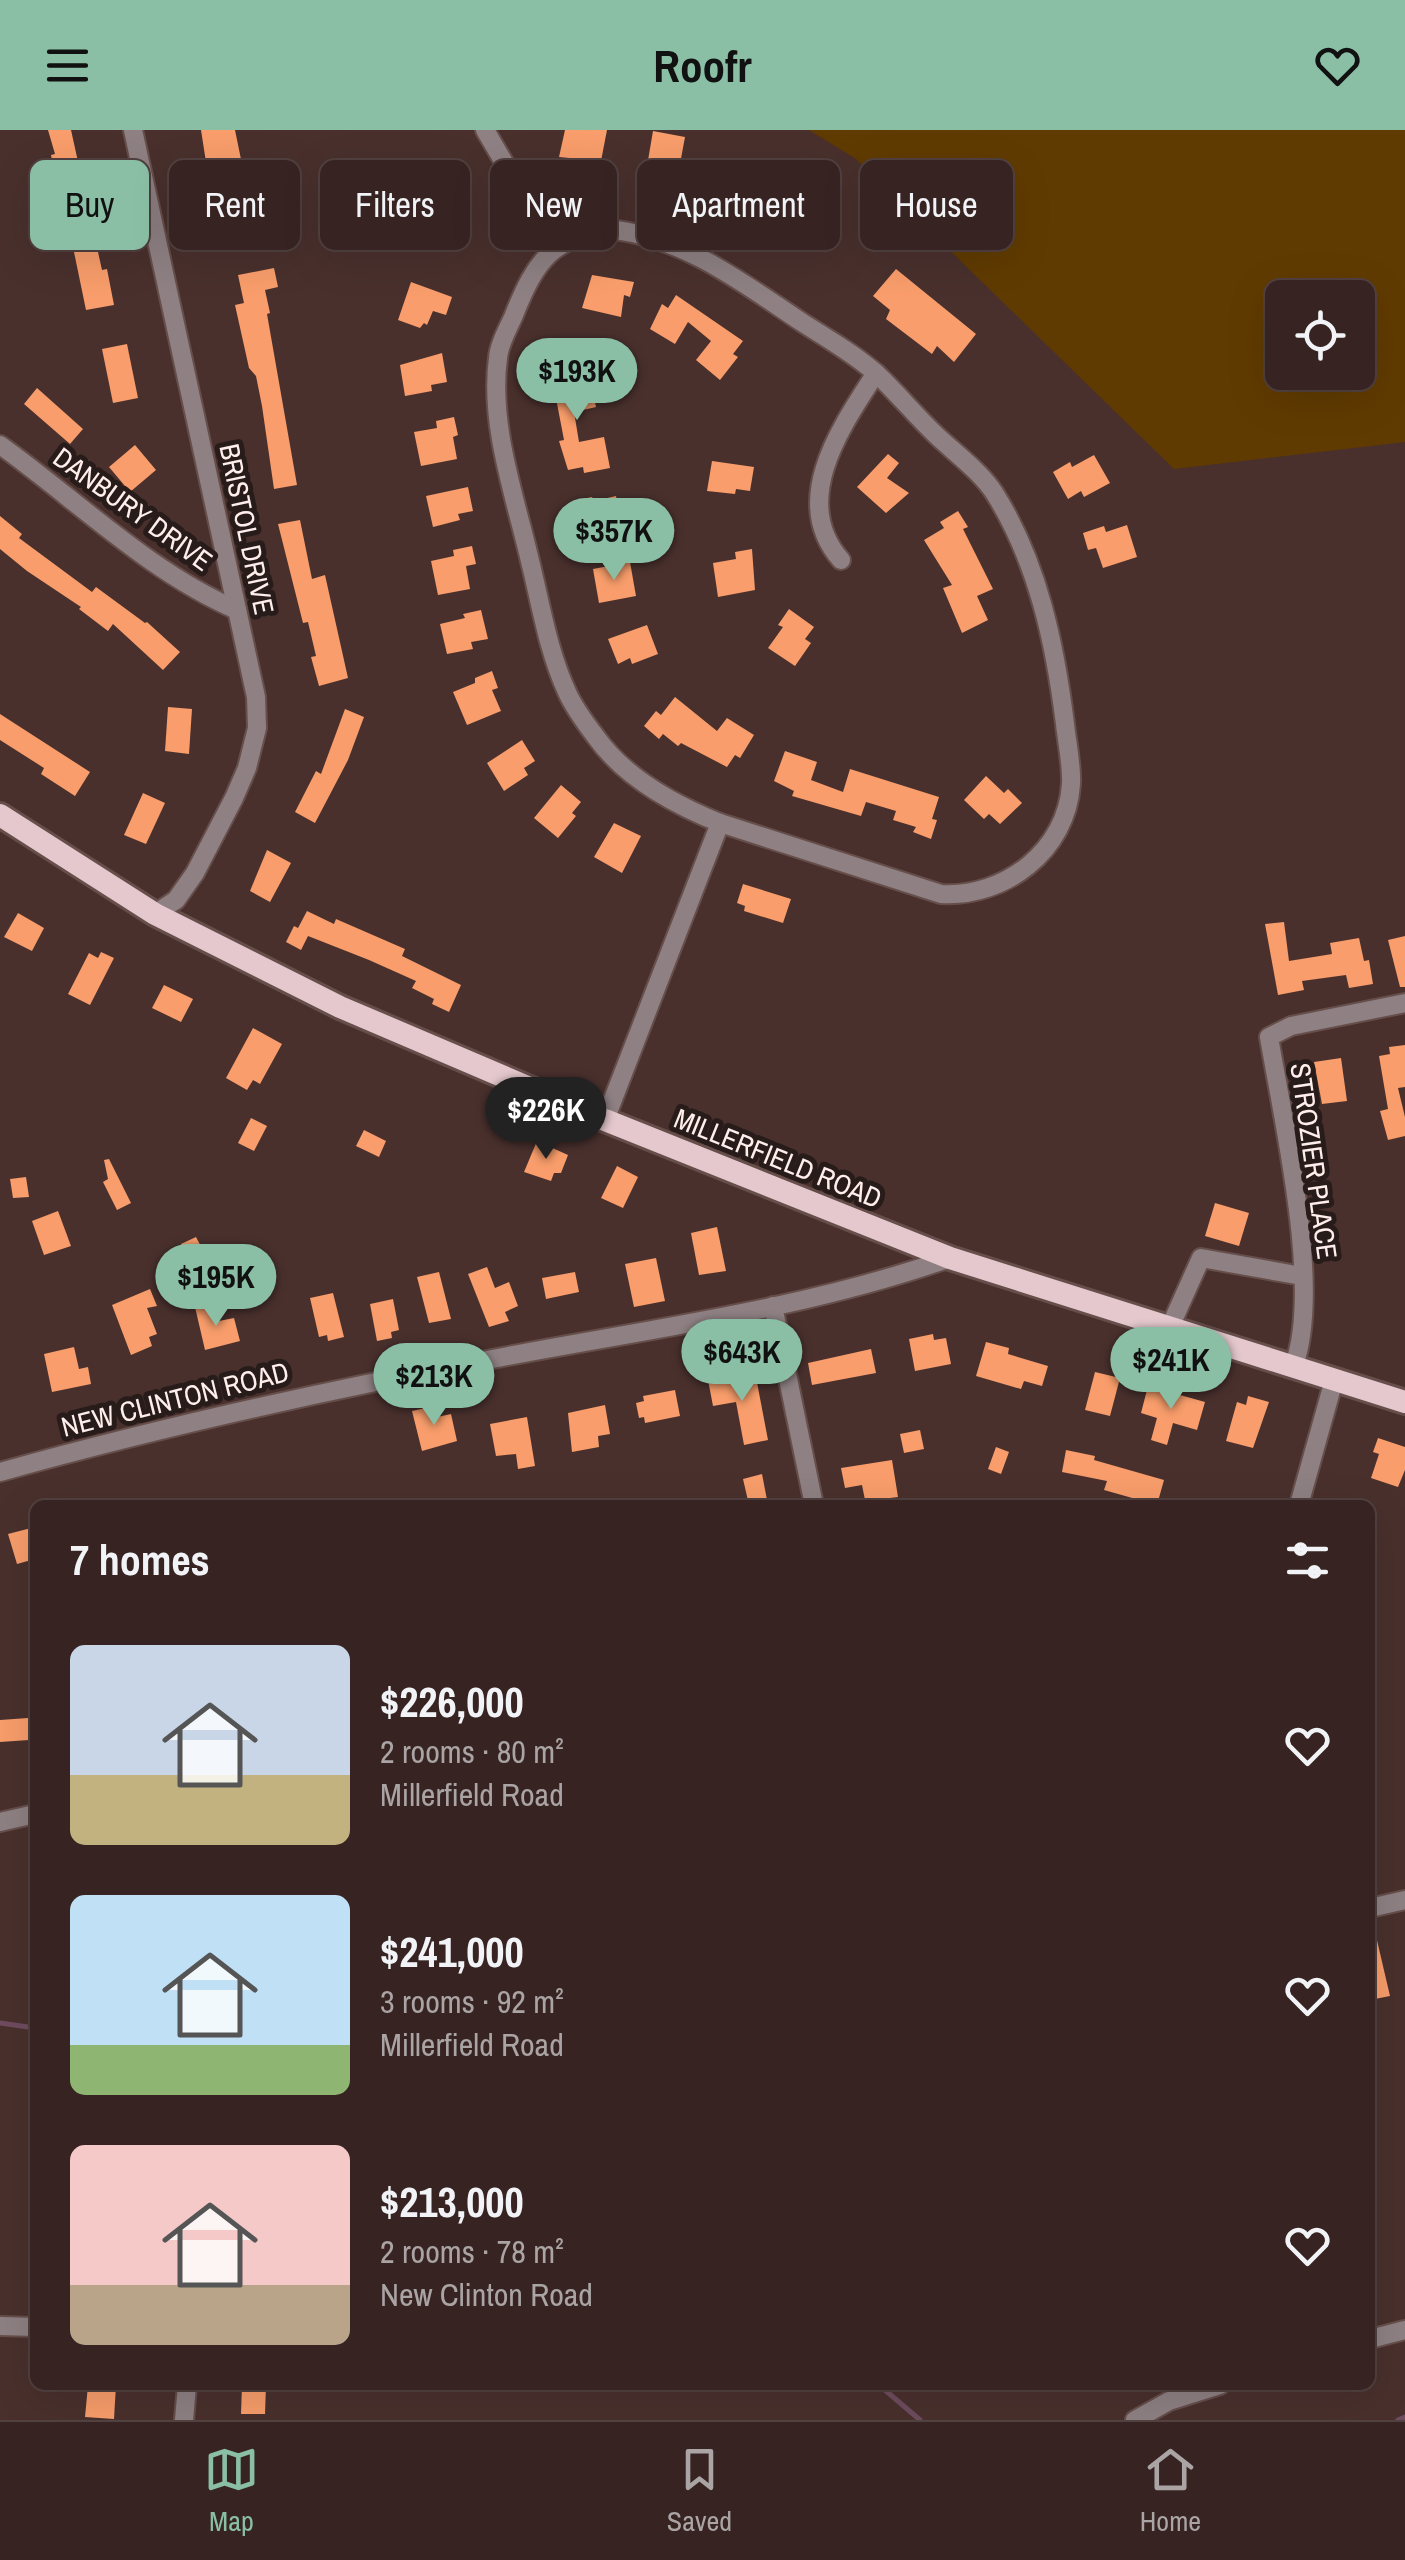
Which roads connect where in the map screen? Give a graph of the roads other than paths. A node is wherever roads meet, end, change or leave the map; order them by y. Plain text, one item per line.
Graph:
1 (133, 130) edge
2 (485, 130) edge
3 (503, 160) edge
4 (617, 230) edge
5 (552, 250) edge
6 (876, 373) junction
7 (0, 445) edge
8 (841, 560) dead end
9 (237, 610) junction
10 (0, 815) edge
11 (720, 823) junction
12 (155, 914) junction
13 (1405, 1003) edge
14 (605, 1120) junction
15 (950, 1258) junction
16 (1302, 1276) junction
17 (773, 1306) junction
18 (1170, 1327) junction
19 (1294, 1365) junction
20 (1334, 1380) junction
21 (1405, 1402) edge
22 (0, 1472) edge
23 (813, 1500) edge
24 (1300, 1500) edge
25 (30, 1815) edge
26 (0, 1822) edge
27 (1405, 1900) edge
28 (1375, 1907) edge
29 (0, 2326) edge
30 (30, 2327) edge
31 (1405, 2330) edge
32 (1375, 2338) edge
33 (186, 2390) edge
34 (1204, 2390) edge
35 (184, 2420) edge
36 (1135, 2420) edge

1 - 9 street, BRISTOL DRIVE
2 - 3 street
4 - 6 street
5 - 11 street
6 - 8 street
6 - 11 street
7 - 9 street, DANBURY DRIVE
9 - 12 street, BRISTOL DRIVE
10 - 12 main road, MILLERFIELD ROAD
11 - 14 street
12 - 14 main road, MILLERFIELD ROAD
13 - 16 street, STROZIER PLACE
14 - 15 main road, MILLERFIELD ROAD
15 - 17 street, NEW CLINTON ROAD
15 - 18 main road, MILLERFIELD ROAD
16 - 18 street
16 - 19 street, STROZIER PLACE
17 - 22 street, NEW CLINTON ROAD
17 - 23 street
18 - 19 main road, MILLERFIELD ROAD
19 - 20 main road, MILLERFIELD ROAD
20 - 21 main road, MILLERFIELD ROAD
20 - 24 street
25 - 26 street
27 - 28 street
29 - 30 street
31 - 32 street
33 - 35 street
34 - 36 street

